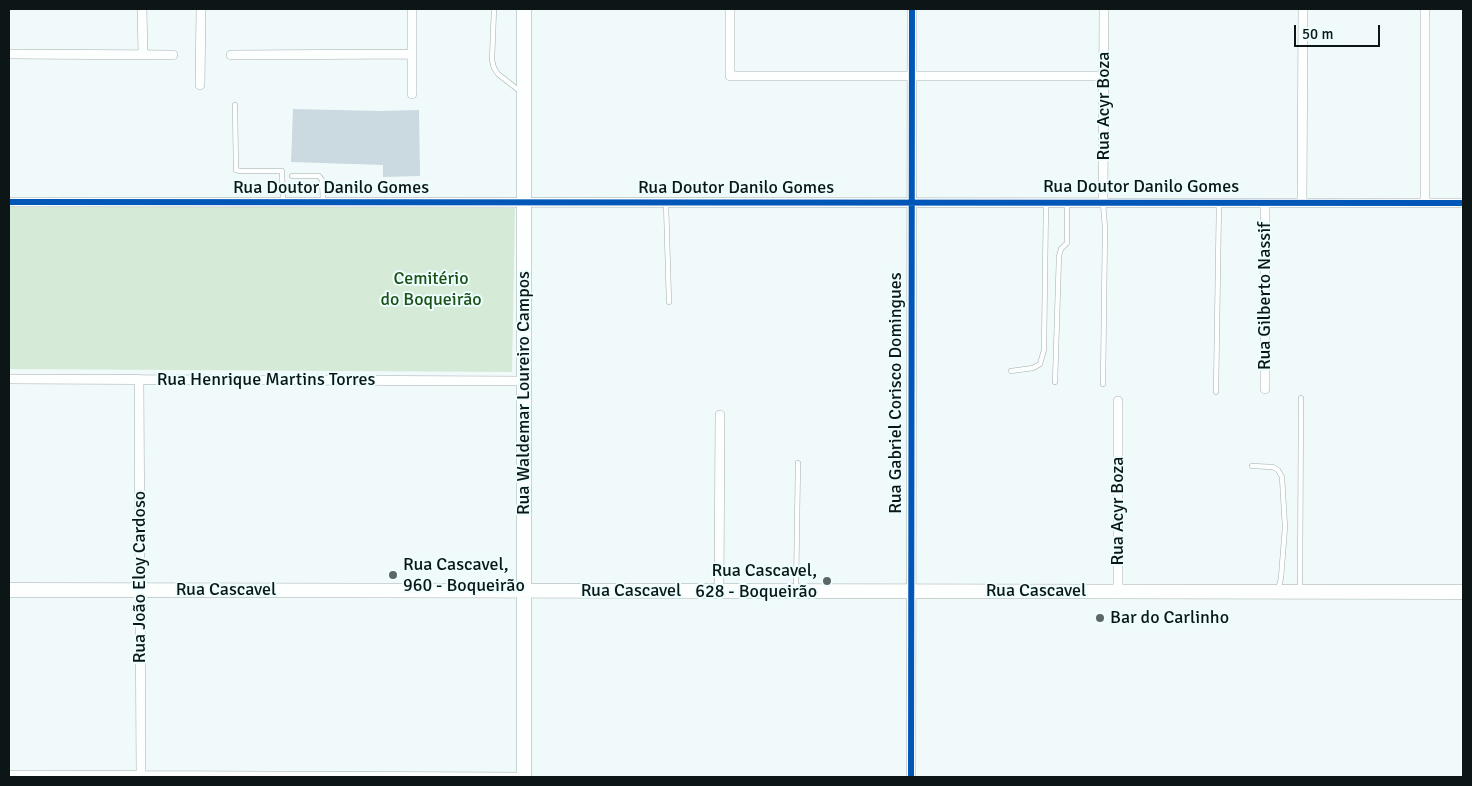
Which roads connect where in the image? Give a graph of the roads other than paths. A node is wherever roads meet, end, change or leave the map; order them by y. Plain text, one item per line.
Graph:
1 (142, 9) edge
2 (201, 9) edge
3 (412, 9) edge
4 (494, 9) edge
5 (524, 9) edge
6 (730, 9) edge
7 (912, 9) edge
8 (1104, 9) edge
9 (1304, 9) edge
10 (1426, 9) edge
11 (9, 54) edge
12 (143, 54) junction
13 (412, 54) junction
14 (173, 55) dead end
15 (231, 55) dead end
16 (912, 76) junction
17 (1104, 76) junction
18 (200, 85) dead end
19 (412, 94) dead end
20 (524, 94) junction
21 (235, 105) dead end
22 (292, 176) dead end
23 (9, 202) edge
24 (324, 202) junction
25 (524, 202) junction
26 (912, 202) junction
27 (1046, 202) junction
28 (1067, 202) junction
29 (1219, 202) junction
30 (1425, 202) junction
31 (283, 203) junction
32 (666, 203) junction
33 (1104, 203) junction
34 (1265, 203) junction
35 (1302, 203) junction
36 (1463, 203) edge
37 (669, 302) dead end
38 (1011, 371) dead end
39 (9, 379) edge
40 (139, 379) junction
41 (524, 381) junction
42 (1055, 382) dead end
43 (1103, 384) dead end
44 (1265, 389) dead end
45 (1216, 392) dead end
46 (1301, 398) dead end
47 (1118, 401) dead end
48 (720, 415) dead end
49 (798, 463) dead end
50 (1252, 466) dead end
51 (9, 590) edge
52 (140, 590) junction
53 (524, 591) junction
54 (719, 591) junction
55 (796, 591) junction
56 (911, 591) junction
57 (1118, 592) junction
58 (1278, 592) junction
59 (1300, 592) junction
60 (1463, 592) edge
61 (9, 775) edge
62 (142, 776) junction
63 (524, 777) edge
64 (911, 777) edge

1 - 12 street
2 - 18 street
3 - 13 street
4 - 20 lane
5 - 20 main road, Rua Waldemar Loureiro Campos
6 - 16 street
7 - 16 street, Rua Gabriel Corisco Domingues
8 - 17 street, Rua Acyr Boza
9 - 35 street
10 - 30 street
11 - 12 street
12 - 14 street
13 - 15 street
13 - 19 street
16 - 17 street
16 - 26 street, Rua Gabriel Corisco Domingues
17 - 33 street, Rua Acyr Boza
20 - 25 main road, Rua Waldemar Loureiro Campos
21 - 31 lane
22 - 24 lane
23 - 31 street, Rua Doutor Danilo Gomes
24 - 25 street, Rua Doutor Danilo Gomes
24 - 31 street, Rua Doutor Danilo Gomes
25 - 32 street, Rua Doutor Danilo Gomes
25 - 41 main road, Rua Waldemar Loureiro Campos
26 - 27 street, Rua Doutor Danilo Gomes
26 - 32 street, Rua Doutor Danilo Gomes
26 - 56 street, Rua Gabriel Corisco Domingues
27 - 28 street, Rua Doutor Danilo Gomes
27 - 38 lane
28 - 33 street, Rua Doutor Danilo Gomes
28 - 42 lane
29 - 33 street, Rua Doutor Danilo Gomes
29 - 34 street, Rua Doutor Danilo Gomes
29 - 45 lane
30 - 35 street, Rua Doutor Danilo Gomes
30 - 36 street, Rua Doutor Danilo Gomes
32 - 37 lane
33 - 43 lane
34 - 35 street, Rua Doutor Danilo Gomes
34 - 44 street, Rua Gilberto Nassif
39 - 40 street, Rua Henrique Martins Torres
40 - 41 street, Rua Henrique Martins Torres
40 - 52 street, Rua João Eloy Cardoso
41 - 53 main road, Rua Waldemar Loureiro Campos
46 - 59 lane
47 - 57 street, Rua Acyr Boza
48 - 54 street
49 - 55 lane
50 - 58 lane
51 - 52 main road, Rua Cascavel
52 - 53 main road, Rua Cascavel
52 - 62 street, Rua João Eloy Cardoso
53 - 54 main road, Rua Cascavel
53 - 63 main road, Rua Waldemar Loureiro Campos
54 - 55 main road, Rua Cascavel
55 - 56 main road, Rua Cascavel
56 - 57 main road, Rua Cascavel
56 - 64 street, Rua Gabriel Corisco Domingues
57 - 58 main road, Rua Cascavel
58 - 59 main road, Rua Cascavel
59 - 60 main road, Rua Cascavel
61 - 62 street
62 - 63 street

